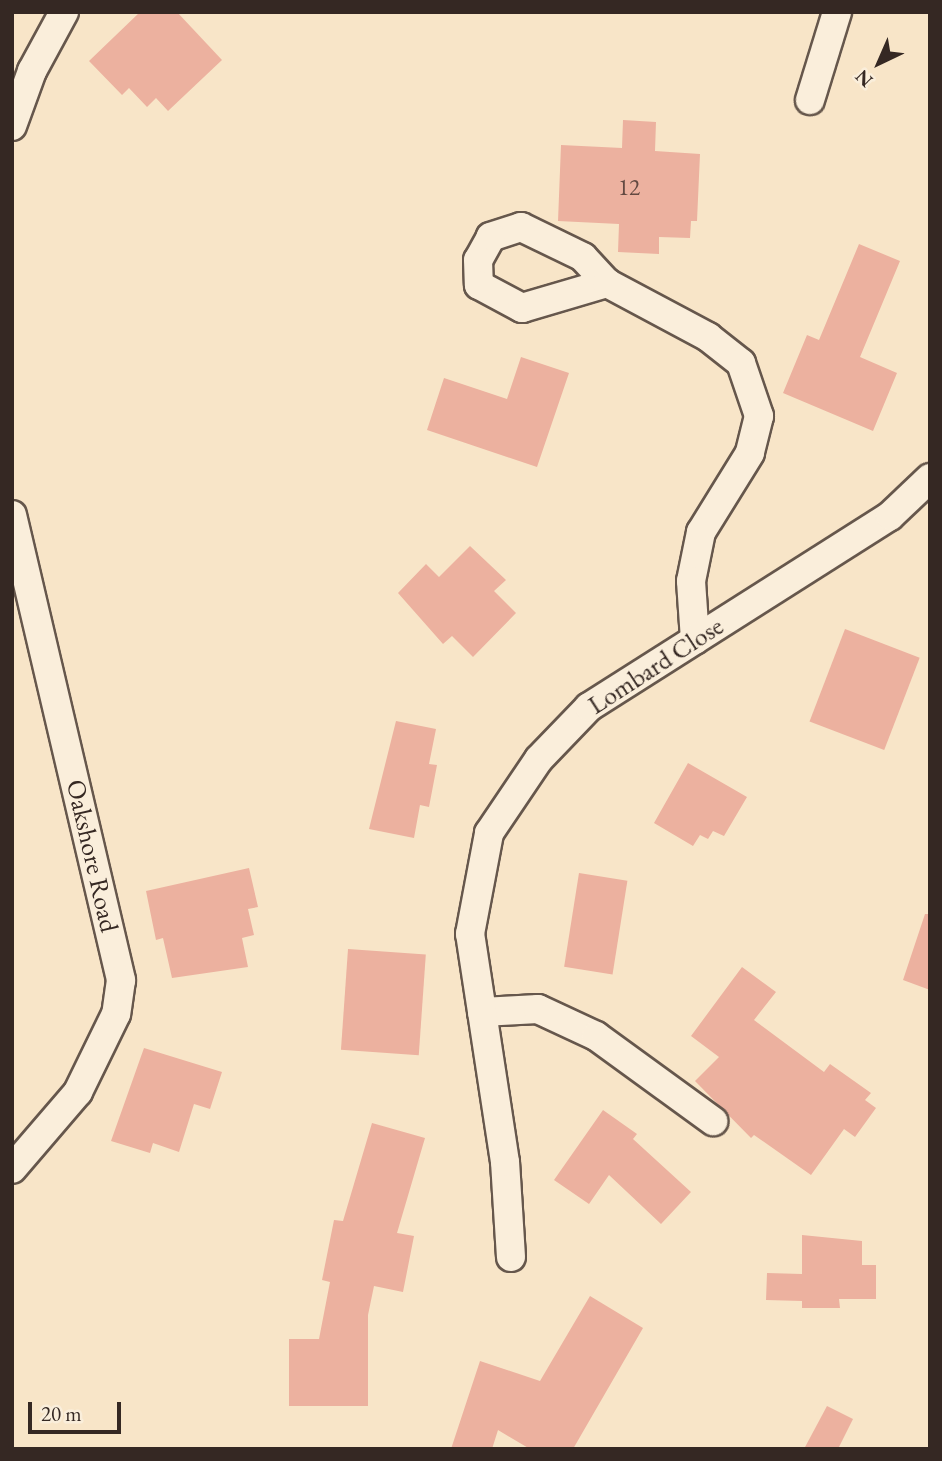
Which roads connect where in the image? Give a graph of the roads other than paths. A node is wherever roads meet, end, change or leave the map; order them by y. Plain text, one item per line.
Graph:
1 (64, 12) edge
2 (836, 12) edge
3 (810, 100) dead end
4 (12, 126) edge
5 (607, 283) dead end
6 (930, 478) edge
7 (12, 514) edge
8 (695, 640) junction
9 (482, 1013) junction
10 (713, 1121) dead end
11 (12, 1170) edge
12 (511, 1257) dead end

1 - 4 street
2 - 3 street
5 - 8 street
6 - 8 street, Lombard Close
7 - 11 street, Oakshore Road
8 - 9 street, Lombard Close
9 - 10 street
9 - 12 street, Lombard Close

